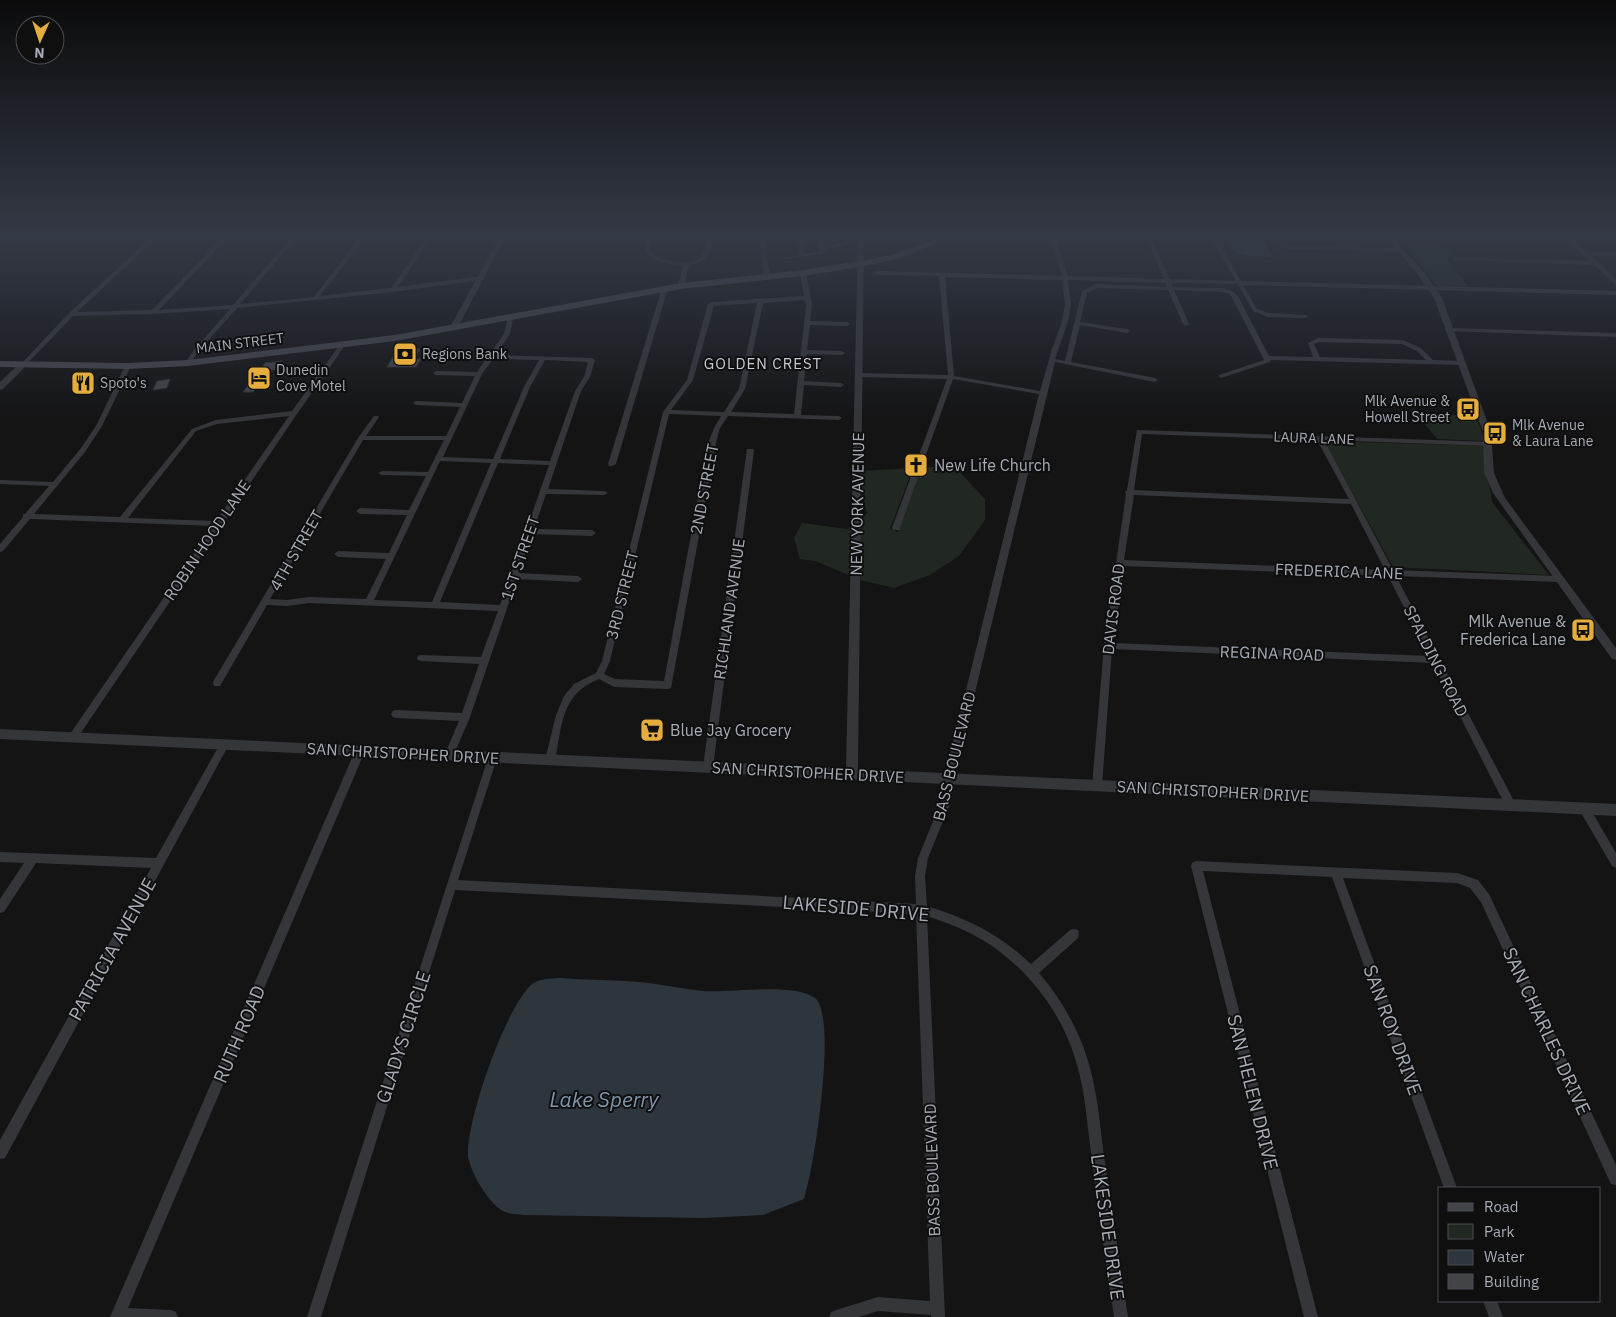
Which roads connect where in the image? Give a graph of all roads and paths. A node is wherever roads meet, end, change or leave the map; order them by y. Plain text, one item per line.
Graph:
1 (89, 297) edge
2 (167, 297) edge
3 (242, 297) edge
4 (321, 297) edge
5 (470, 297) edge
6 (615, 297) edge
7 (661, 297) edge
8 (860, 297) edge
9 (944, 297) edge
10 (1067, 297) edge
11 (1083, 297) edge
12 (1176, 297) edge
13 (1234, 297) edge
14 (1248, 297) edge
15 (1436, 297) edge
16 (316, 298) joint
17 (808, 298) joint
18 (760, 301) junction
19 (234, 307) junction
20 (153, 312) junction
21 (71, 314) junction
22 (1305, 316) dead end
23 (510, 318) junction
24 (807, 323) junction
25 (1077, 323) junction
26 (846, 324) dead end
27 (1186, 324) dead end
28 (453, 329) junction
29 (1449, 330) junction
30 (1127, 331) dead end
31 (1616, 335) edge
32 (343, 344) junction
33 (803, 352) junction
34 (842, 354) dead end
35 (492, 357) junction
36 (543, 359) junction
37 (1268, 359) junction
38 (1317, 359) junction
39 (1052, 360) junction
40 (1431, 362) junction
41 (188, 363) junction
42 (1068, 363) junction
43 (1461, 363) junction
44 (0, 364) edge
45 (23, 364) junction
46 (128, 366) junction
47 (436, 373) dead end
48 (479, 374) junction
49 (859, 375) junction
50 (1221, 376) dead end
51 (951, 377) junction
52 (1154, 380) dead end
53 (800, 383) junction
54 (841, 385) dead end
55 (0, 387) edge
56 (1043, 393) junction
57 (416, 404) dead end
58 (464, 405) junction
59 (666, 412) junction
60 (294, 413) junction
61 (726, 414) junction
62 (376, 417) dead end
63 (797, 417) junction
64 (839, 418) dead end
65 (1138, 432) joint
66 (361, 438) junction
67 (448, 438) junction
68 (1319, 438) junction
69 (1490, 444) junction
70 (750, 451) dead end
71 (438, 459) junction
72 (495, 461) junction
73 (553, 463) junction
74 (612, 464) dead end
75 (382, 472) dead end
76 (431, 474) junction
77 (0, 482) edge
78 (55, 484) junction
79 (544, 491) junction
80 (604, 492) dead end
81 (1129, 492) junction
82 (1354, 502) junction
83 (360, 511) dead end
84 (412, 513) junction
85 (26, 516) junction
86 (122, 520) junction
87 (218, 524) junction
88 (896, 528) dead end
89 (530, 531) junction
90 (592, 533) dead end
91 (0, 549) edge
92 (338, 554) dead end
93 (391, 556) junction
94 (1119, 563) junction
95 (1391, 573) junction
96 (514, 576) junction
97 (578, 579) dead end
98 (1559, 579) junction
99 (265, 602) junction
100 (369, 602) junction
101 (435, 605) junction
102 (503, 608) junction
103 (1108, 646) junction
104 (1616, 656) edge
105 (421, 658) dead end
106 (484, 660) junction
107 (1436, 660) junction
108 (598, 676) junction
109 (217, 683) dead end
110 (396, 714) dead end
111 (465, 717) junction
112 (0, 734) edge
113 (73, 737) junction
114 (224, 744) junction
115 (360, 751) junction
116 (450, 756) junction
117 (492, 758) junction
118 (550, 760) junction
119 (708, 766) junction
120 (852, 773) junction
121 (949, 779) junction
122 (1098, 786) junction
123 (1510, 804) junction
124 (1584, 808) junction
125 (1616, 810) edge
126 (0, 857) edge
127 (33, 858) junction
128 (159, 863) junction
129 (1616, 863) edge
130 (1336, 873) junction
131 (1474, 884) joint
132 (451, 885) junction
133 (0, 908) edge
134 (921, 909) junction
135 (1074, 934) dead end
136 (1032, 972) junction
137 (0, 1153) edge
138 (1616, 1179) edge
139 (1450, 1187) edge
140 (1490, 1302) edge
141 (937, 1312) edge
142 (118, 1316) edge
143 (171, 1317) edge
144 (314, 1317) edge
145 (836, 1317) edge
146 (1121, 1317) edge
147 (1311, 1317) edge
148 (1496, 1317) edge

1 - 21 street
2 - 20 street
3 - 19 street
4 - 16 street
5 - 28 street
6 - 23 main road, MAIN STREET
7 - 74 street
8 - 49 street, NEW YORK AVENUE
9 - 51 street
10 - 39 street, BASS BOULEVARD
11 - 25 street
12 - 27 street
13 - 37 street
14 - 22 street
15 - 29 street
16 - 19 street
17 - 18 street
17 - 24 street
18 - 59 street
18 - 61 street, 2ND STREET
19 - 20 street
19 - 41 street
20 - 21 street
21 - 45 street
23 - 28 main road, MAIN STREET
23 - 35 street
24 - 26 street
24 - 33 street
25 - 30 street
25 - 42 street
28 - 32 main road, MAIN STREET
29 - 31 street
29 - 43 street
32 - 41 main road, MAIN STREET
32 - 60 street, ROBIN HOOD LANE
33 - 34 street
33 - 53 street
35 - 36 street
35 - 48 street
36 - 72 street
36 - 73 street, 1ST STREET
37 - 38 street
37 - 50 street
38 - 40 street
38 - 40 street
39 - 42 street
39 - 56 street, BASS BOULEVARD
40 - 43 street
41 - 46 main road, MAIN STREET
42 - 52 street
43 - 69 street
44 - 45 main road, MAIN STREET
45 - 46 main road, MAIN STREET
45 - 55 street
46 - 78 street
47 - 48 street
48 - 58 street
49 - 51 street
49 - 120 street, NEW YORK AVENUE
51 - 56 street
51 - 88 street
53 - 54 street
53 - 63 street
56 - 121 street, BASS BOULEVARD
57 - 58 street
58 - 67 street
59 - 61 street
59 - 108 street, 3RD STREET
60 - 86 street
60 - 87 street, ROBIN HOOD LANE
61 - 63 street
61 - 108 street, 2ND STREET
62 - 66 street, 4TH STREET
63 - 64 street
65 - 68 street, LAURA LANE
65 - 81 street, DAVIS ROAD
66 - 67 street
66 - 99 street, 4TH STREET
67 - 71 street
68 - 69 street, LAURA LANE
68 - 82 street, SPALDING ROAD
69 - 98 street
70 - 119 street, RICHLAND AVENUE
71 - 72 street
71 - 76 street
72 - 73 street
72 - 101 street
73 - 79 street, 1ST STREET
75 - 76 street
76 - 84 street
77 - 78 street
78 - 85 street
79 - 80 street
79 - 89 street, 1ST STREET
81 - 82 street
81 - 94 street, DAVIS ROAD
82 - 95 street, SPALDING ROAD
83 - 84 street
84 - 93 street
85 - 86 street
85 - 91 street
86 - 87 street
87 - 113 street, ROBIN HOOD LANE
89 - 90 street
89 - 96 street, 1ST STREET
92 - 93 street
93 - 100 street
94 - 95 street, FREDERICA LANE
94 - 103 street, DAVIS ROAD
95 - 98 street, FREDERICA LANE
95 - 107 street, SPALDING ROAD
96 - 97 street
96 - 102 street, 1ST STREET
98 - 104 street
99 - 100 street
99 - 109 street, 4TH STREET
100 - 101 street
101 - 102 street
102 - 106 street, 1ST STREET
103 - 107 street, REGINA ROAD
103 - 122 street, DAVIS ROAD
105 - 106 street
106 - 111 street, 1ST STREET
107 - 123 street, SPALDING ROAD
108 - 118 street
110 - 111 street
111 - 116 street, 1ST STREET
112 - 113 street, SAN CHRISTOPHER DRIVE
113 - 114 street, SAN CHRISTOPHER DRIVE
114 - 115 street, SAN CHRISTOPHER DRIVE
114 - 128 street, PATRICIA AVENUE
115 - 116 street, SAN CHRISTOPHER DRIVE
115 - 142 street, RUTH ROAD
116 - 117 street, SAN CHRISTOPHER DRIVE
117 - 118 street, SAN CHRISTOPHER DRIVE
117 - 132 street, GLADYS CIRCLE
118 - 119 street, SAN CHRISTOPHER DRIVE
119 - 120 street, SAN CHRISTOPHER DRIVE
120 - 121 street, SAN CHRISTOPHER DRIVE
121 - 122 street, SAN CHRISTOPHER DRIVE
121 - 134 street, BASS BOULEVARD
122 - 123 street, SAN CHRISTOPHER DRIVE
123 - 124 street, SAN CHRISTOPHER DRIVE
124 - 125 street, SAN CHRISTOPHER DRIVE
124 - 129 street
126 - 127 street
127 - 128 street
127 - 133 street
128 - 137 street, PATRICIA AVENUE
130 - 131 street
130 - 139 street, SAN ROY DRIVE
130 - 147 street, SAN HELEN DRIVE
131 - 138 street, SAN CHARLES DRIVE
132 - 134 street, LAKESIDE DRIVE
132 - 144 street, GLADYS CIRCLE
134 - 136 street, LAKESIDE DRIVE
134 - 141 street, BASS BOULEVARD
135 - 136 street
136 - 146 street, LAKESIDE DRIVE
140 - 148 street
141 - 145 street
142 - 143 street

